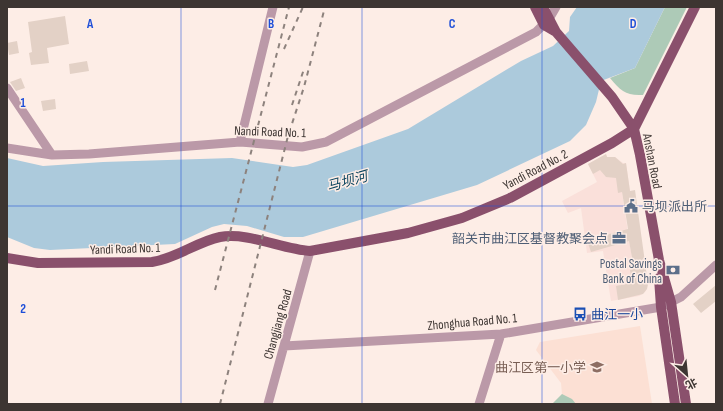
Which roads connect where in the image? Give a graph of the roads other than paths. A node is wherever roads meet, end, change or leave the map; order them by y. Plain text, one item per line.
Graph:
1 (273, 7) edge
2 (534, 7) edge
3 (543, 7) edge
4 (556, 7) edge
5 (695, 7) edge
6 (547, 22) junction
7 (7, 88) edge
8 (634, 129) junction
9 (240, 142) junction
10 (7, 148) edge
11 (52, 155) junction
12 (310, 251) junction
13 (7, 258) edge
14 (659, 260) junction
15 (716, 265) edge
16 (671, 302) junction
17 (661, 308) junction
18 (501, 334) junction
19 (284, 346) junction
20 (268, 404) edge
21 (479, 404) edge
22 (675, 404) edge
23 (686, 404) edge

1 - 9 street
2 - 6 main road
3 - 6 main road
4 - 6 street
5 - 8 main road
6 - 8 main road, Anshan Road
6 - 9 street, Nandi Road No. 1
7 - 11 street
8 - 12 main road, Yandi Road No. 2
8 - 14 main road, Anshan Road
9 - 11 street, Nandi Road No. 1
10 - 11 street, Nandi Road No. 1
12 - 13 main road, Yandi Road No. 1
12 - 19 street, Changjiang Road
14 - 16 main road, Anshan Road
14 - 17 main road, Anshan Road
15 - 16 street
16 - 17 street
16 - 23 main road, Anshan Road
17 - 18 street, Zhonghua Road No. 1
17 - 22 main road, Anshan Road
18 - 19 street, Zhonghua Road No. 1
18 - 21 street
19 - 20 street, Changjiang Road

